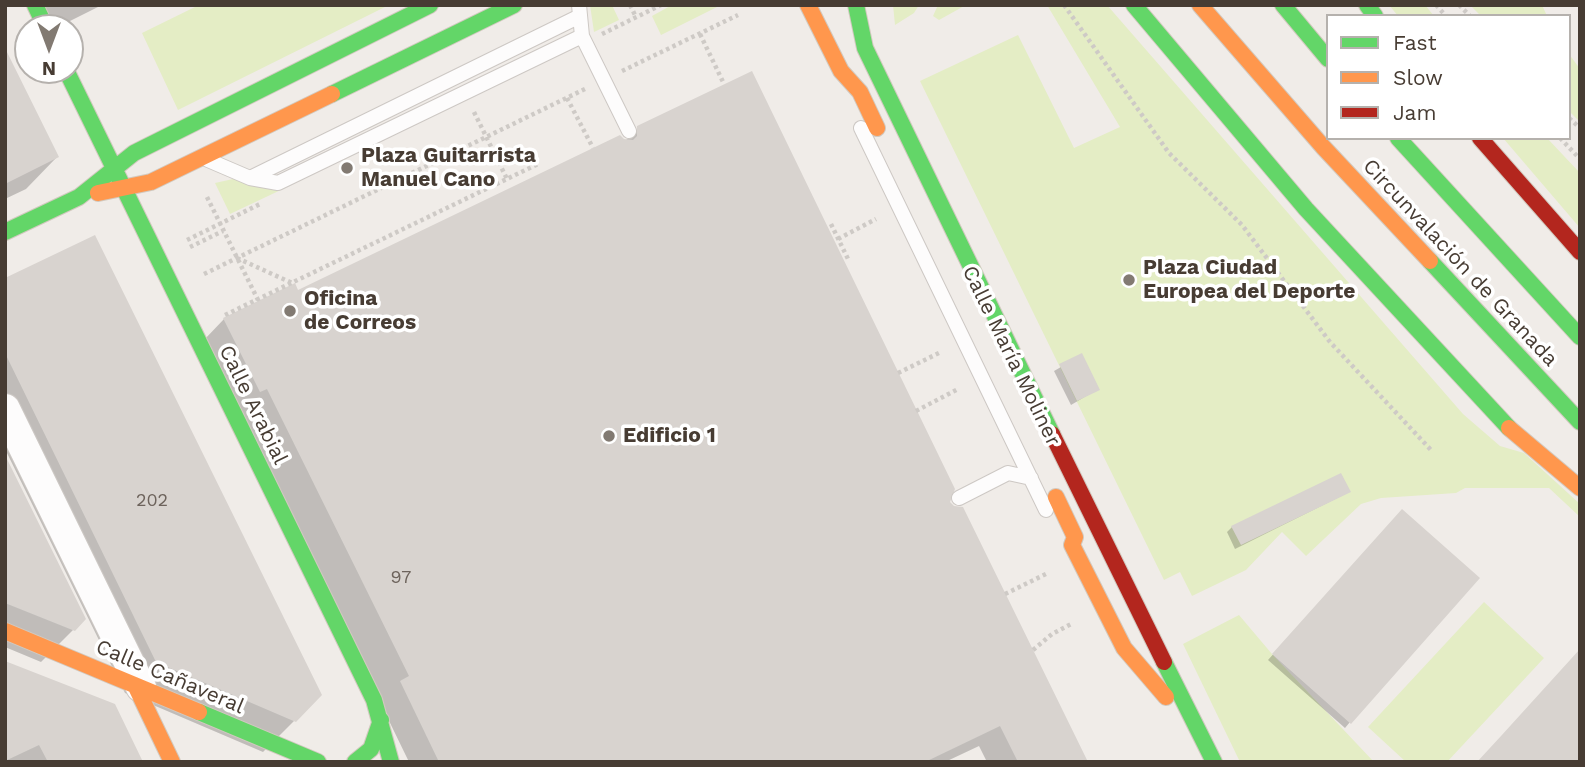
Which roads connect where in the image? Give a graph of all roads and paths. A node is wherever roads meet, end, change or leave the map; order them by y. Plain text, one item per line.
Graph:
1 (430, 5) edge
2 (514, 5) edge
3 (630, 5) edge
4 (661, 5) edge
5 (808, 5) edge
6 (856, 5) edge
7 (1064, 5) edge
8 (1134, 5) edge
9 (1200, 5) edge
10 (1283, 5) edge
11 (579, 11) edge
12 (738, 15) dead end
13 (636, 17) junction
14 (700, 34) junction
15 (588, 37) junction
16 (831, 45) junction
17 (865, 48) junction
18 (1326, 57) edge
19 (841, 71) junction
20 (614, 75) dead end
21 (73, 84) edge
22 (724, 84) dead end
23 (589, 88) dead end
24 (567, 98) junction
25 (469, 101) dead end
26 (629, 131) dead end
27 (487, 137) junction
28 (1400, 140) edge
29 (1482, 140) edge
30 (1562, 140) edge
31 (593, 148) dead end
32 (202, 158) junction
33 (1580, 159) edge
34 (540, 163) dead end
35 (115, 168) junction
36 (165, 175) junction
37 (250, 178) junction
38 (508, 179) junction
39 (124, 187) junction
40 (79, 197) junction
41 (206, 197) dead end
42 (160, 200) dead end
43 (265, 202) dead end
44 (876, 219) dead end
45 (220, 223) junction
46 (161, 225) dead end
47 (831, 225) dead end
48 (223, 231) junction
49 (5, 232) edge
50 (838, 239) junction
51 (187, 240) dead end
52 (190, 247) dead end
53 (155, 251) junction
54 (1580, 252) edge
55 (237, 258) junction
56 (849, 261) dead end
57 (204, 274) dead end
58 (292, 283) junction
59 (257, 300) junction
60 (225, 316) dead end
61 (1580, 337) edge
62 (940, 352) dead end
63 (898, 373) dead end
64 (958, 389) dead end
65 (5, 409) edge
66 (916, 411) dead end
67 (1580, 422) edge
68 (1431, 450) dead end
69 (1018, 453) junction
70 (1008, 473) junction
71 (1031, 478) junction
72 (1580, 488) edge
73 (958, 498) dead end
74 (1072, 545) junction
75 (1048, 573) dead end
76 (1005, 594) dead end
77 (1073, 623) dead end
78 (5, 631) edge
79 (1149, 636) junction
80 (1124, 648) junction
81 (1032, 650) dead end
82 (138, 686) junction
83 (1187, 710) junction
84 (381, 720) junction
85 (220, 721) junction
86 (171, 729) junction
87 (172, 762) edge
88 (318, 762) edge
89 (355, 762) edge
90 (391, 762) edge
91 (1214, 762) edge

1 - 35 main road
2 - 32 main road
3 - 13 path
4 - 13 path
5 - 16 main road, Calle María Moliner
6 - 17 main road, Calle María Moliner
7 - 68 path
8 - 72 main road
9 - 67 main road, Circunvalación de Granada
10 - 18 main road
11 - 15 lane
11 - 37 lane
12 - 14 path
13 - 15 path
14 - 20 path
14 - 22 path
15 - 26 lane
15 - 37 lane
16 - 17 lane
16 - 19 main road, Calle María Moliner
17 - 79 main road, Calle María Moliner
19 - 69 lane
19 - 74 main road, Calle María Moliner
21 - 35 main road, Calle Arabial
23 - 24 path
24 - 27 path
24 - 31 path
25 - 27 path
27 - 38 path
27 - 55 path
28 - 61 main road, Circunvalación de Granada
29 - 54 main road
30 - 33 path
32 - 36 main road
32 - 37 lane
34 - 38 path
35 - 39 main road, Calle Arabial
35 - 40 main road
36 - 39 main road
36 - 42 main road
38 - 58 path
39 - 40 main road
39 - 53 main road, Calle Arabial
40 - 49 main road
41 - 45 path
43 - 45 path
44 - 50 path
45 - 48 path
45 - 51 path
46 - 53 main road
47 - 50 path
48 - 52 path
48 - 55 path
50 - 56 path
53 - 84 main road, Calle Arabial
55 - 57 path
55 - 58 path
55 - 59 path
58 - 59 path
59 - 60 path
62 - 63 path
64 - 66 path
65 - 82 street
69 - 70 lane
69 - 71 lane
70 - 71 lane
70 - 73 lane
71 - 74 lane
74 - 80 main road, Calle María Moliner
75 - 76 path
77 - 81 path
78 - 82 main road, Calle Cañaveral
79 - 80 lane
79 - 83 main road, Calle María Moliner
80 - 83 main road, Calle María Moliner
82 - 85 main road, Calle Cañaveral
82 - 86 main road
83 - 91 main road, Calle María Moliner
84 - 89 main road
84 - 90 main road, Calle Arabial
85 - 86 main road
85 - 88 main road, Calle Cañaveral
86 - 87 main road

